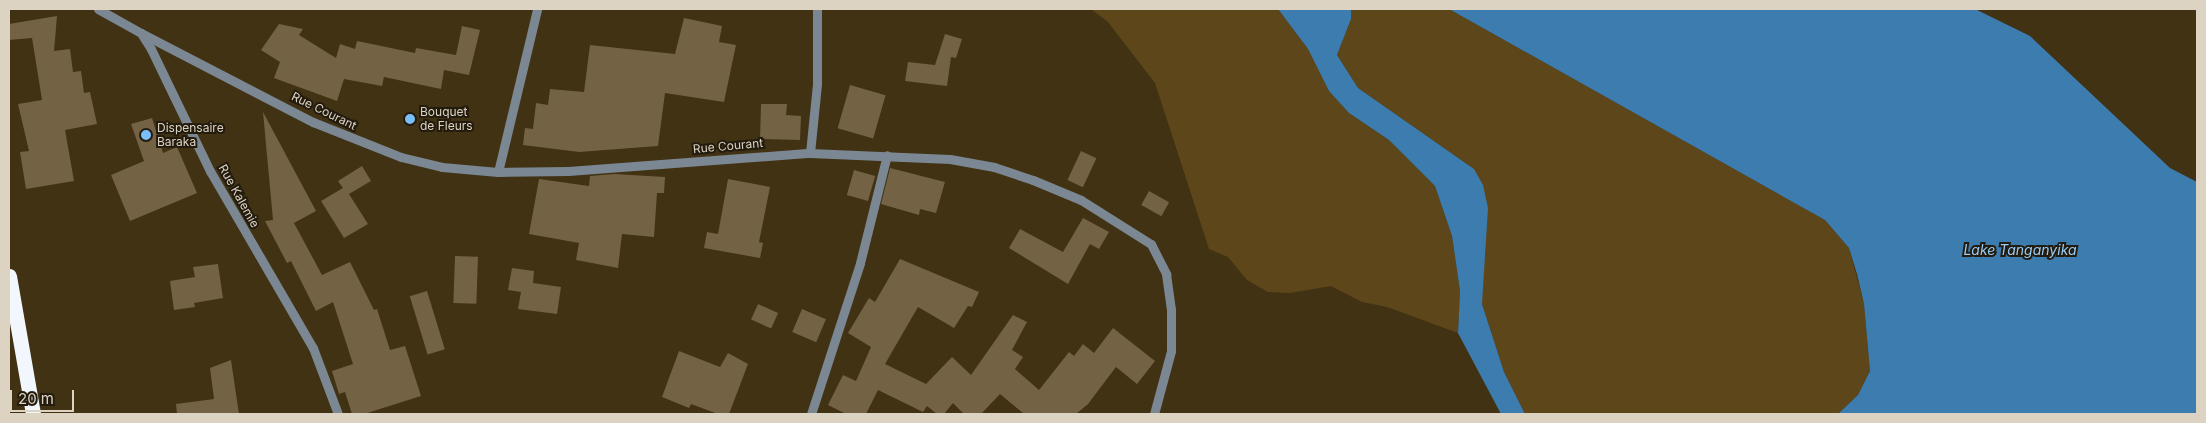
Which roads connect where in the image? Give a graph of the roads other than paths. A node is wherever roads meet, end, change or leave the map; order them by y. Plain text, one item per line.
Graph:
1 (98, 9) edge
2 (537, 9) edge
3 (817, 9) edge
4 (141, 33) junction
5 (810, 153) junction
6 (887, 155) junction
7 (498, 172) junction
8 (9, 276) edge
9 (34, 414) edge
10 (338, 414) edge
11 (811, 414) edge
12 (1154, 414) edge

1 - 4 street
2 - 7 street
3 - 5 street
4 - 7 street, Rue Courant
4 - 10 street, Rue Kalemie
5 - 6 street, Rue Courant
5 - 7 street, Rue Courant
6 - 11 street
6 - 12 street, Rue Courant
8 - 9 highway

